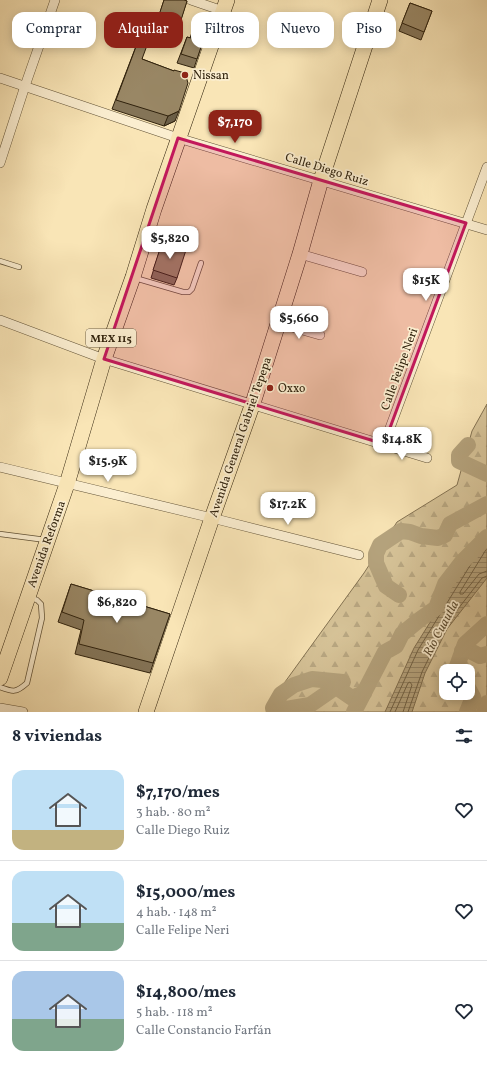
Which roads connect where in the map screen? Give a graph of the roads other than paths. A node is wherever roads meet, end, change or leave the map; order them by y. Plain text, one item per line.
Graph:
1 (55, 0) edge
2 (191, 0) edge
3 (380, 0) edge
4 (225, 5) edge
5 (0, 78) edge
6 (25, 86) junction
7 (178, 138) junction
8 (0, 163) edge
9 (487, 167) edge
10 (322, 180) junction
11 (466, 223) junction
12 (487, 230) edge
13 (300, 254) junction
14 (0, 261) edge
15 (201, 263) dead end
16 (19, 267) dead end
17 (362, 272) dead end
18 (133, 277) junction
19 (0, 320) edge
20 (278, 323) junction
21 (320, 335) dead end
22 (104, 359) junction
23 (252, 403) junction
24 (384, 444) junction
25 (427, 458) dead end
26 (0, 468) edge
27 (67, 484) junction
28 (212, 518) junction
29 (0, 534) edge
30 (48, 540) junction
31 (359, 555) dead end
32 (27, 597) junction
33 (0, 678) edge
34 (0, 687) edge
35 (0, 708) edge
36 (23, 712) edge
37 (146, 712) edge

1 - 6 street
2 - 4 street
3 - 10 main road, Avenida General Gabriel Tepepa
4 - 7 main road, Avenida Reforma / MEX 115
5 - 6 street, Calle Diego Ruiz
6 - 7 street, Calle Diego Ruiz
6 - 8 street
7 - 10 street, Calle Diego Ruiz
7 - 18 main road, Avenida Reforma / MEX 115
9 - 11 street, Calle Felipe Neri
10 - 11 street, Calle Diego Ruiz
10 - 13 main road, Avenida General Gabriel Tepepa
11 - 12 street, Calle Diego Ruiz
11 - 24 street, Calle Felipe Neri
13 - 17 street
13 - 20 main road, Avenida General Gabriel Tepepa
14 - 16 lane
15 - 18 lane
18 - 22 main road, Avenida Reforma / MEX 115
19 - 22 street
20 - 21 street
20 - 23 main road, Avenida General Gabriel Tepepa
22 - 23 street
22 - 27 main road, Avenida Reforma / MEX 115
23 - 24 street
23 - 28 main road, Avenida General Gabriel Tepepa
24 - 25 street
26 - 27 street
27 - 28 street
27 - 30 main road, Avenida Reforma / MEX 115
28 - 31 street
28 - 37 main road, Avenida General Gabriel Tepepa
29 - 30 lane
30 - 32 main road, Avenida Reforma / MEX 115
32 - 33 main road, Avenida Reforma / MEX 115
32 - 34 lane
35 - 36 street

